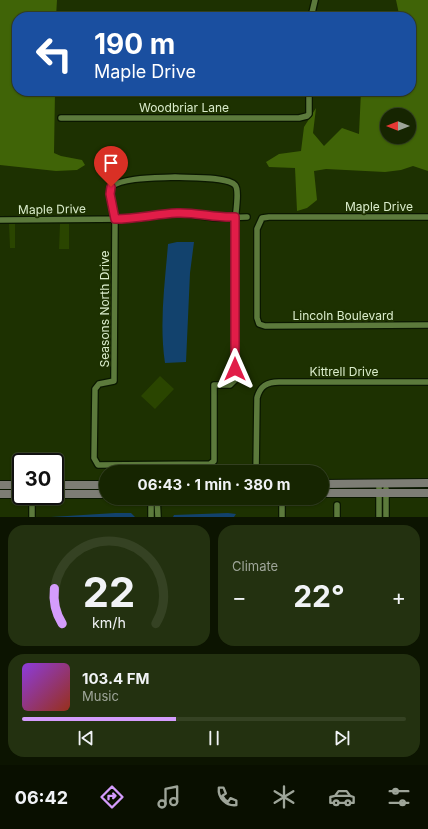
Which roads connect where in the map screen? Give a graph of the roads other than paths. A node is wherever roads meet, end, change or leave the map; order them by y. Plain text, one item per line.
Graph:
1 (315, 0) edge
2 (312, 12) edge
3 (309, 96) edge
4 (62, 118) dead end
5 (235, 217) junction
6 (247, 217) dead end
7 (428, 217) edge
8 (115, 219) junction
9 (0, 220) edge
10 (259, 324) joint
11 (428, 325) edge
12 (428, 382) edge
13 (153, 464) joint
14 (256, 465) edge
15 (329, 484) edge
16 (428, 484) edge
17 (0, 485) edge
18 (12, 485) edge
19 (64, 485) edge
20 (99, 485) edge
21 (382, 488) junction
22 (329, 492) edge
23 (428, 493) edge
24 (0, 494) edge
25 (12, 494) edge
26 (64, 494) edge
27 (99, 494) edge
28 (32, 505) edge
29 (151, 505) edge
30 (157, 505) edge
31 (282, 505) edge
32 (337, 505) dead end
33 (32, 517) edge
34 (151, 517) edge
35 (158, 517) edge
36 (282, 517) edge
37 (337, 517) edge
38 (379, 517) edge
39 (386, 517) edge

1 - 2 street
3 - 4 street, Woodbriar Lane
5 - 6 street, Maple Drive
5 - 8 street, Maple Drive
5 - 8 street
5 - 13 street
7 - 10 street, Maple Drive
8 - 9 street, Maple Drive
8 - 13 street, Seasons North Drive
10 - 11 street, Lincoln Boulevard
12 - 14 street, Kittrell Drive
15 - 21 main road
16 - 21 main road
17 - 18 main road
19 - 20 main road
21 - 22 main road
21 - 23 main road
21 - 38 street
21 - 39 street
24 - 25 main road
26 - 27 main road
28 - 33 street
29 - 34 street
30 - 35 street
31 - 36 street
32 - 37 street

